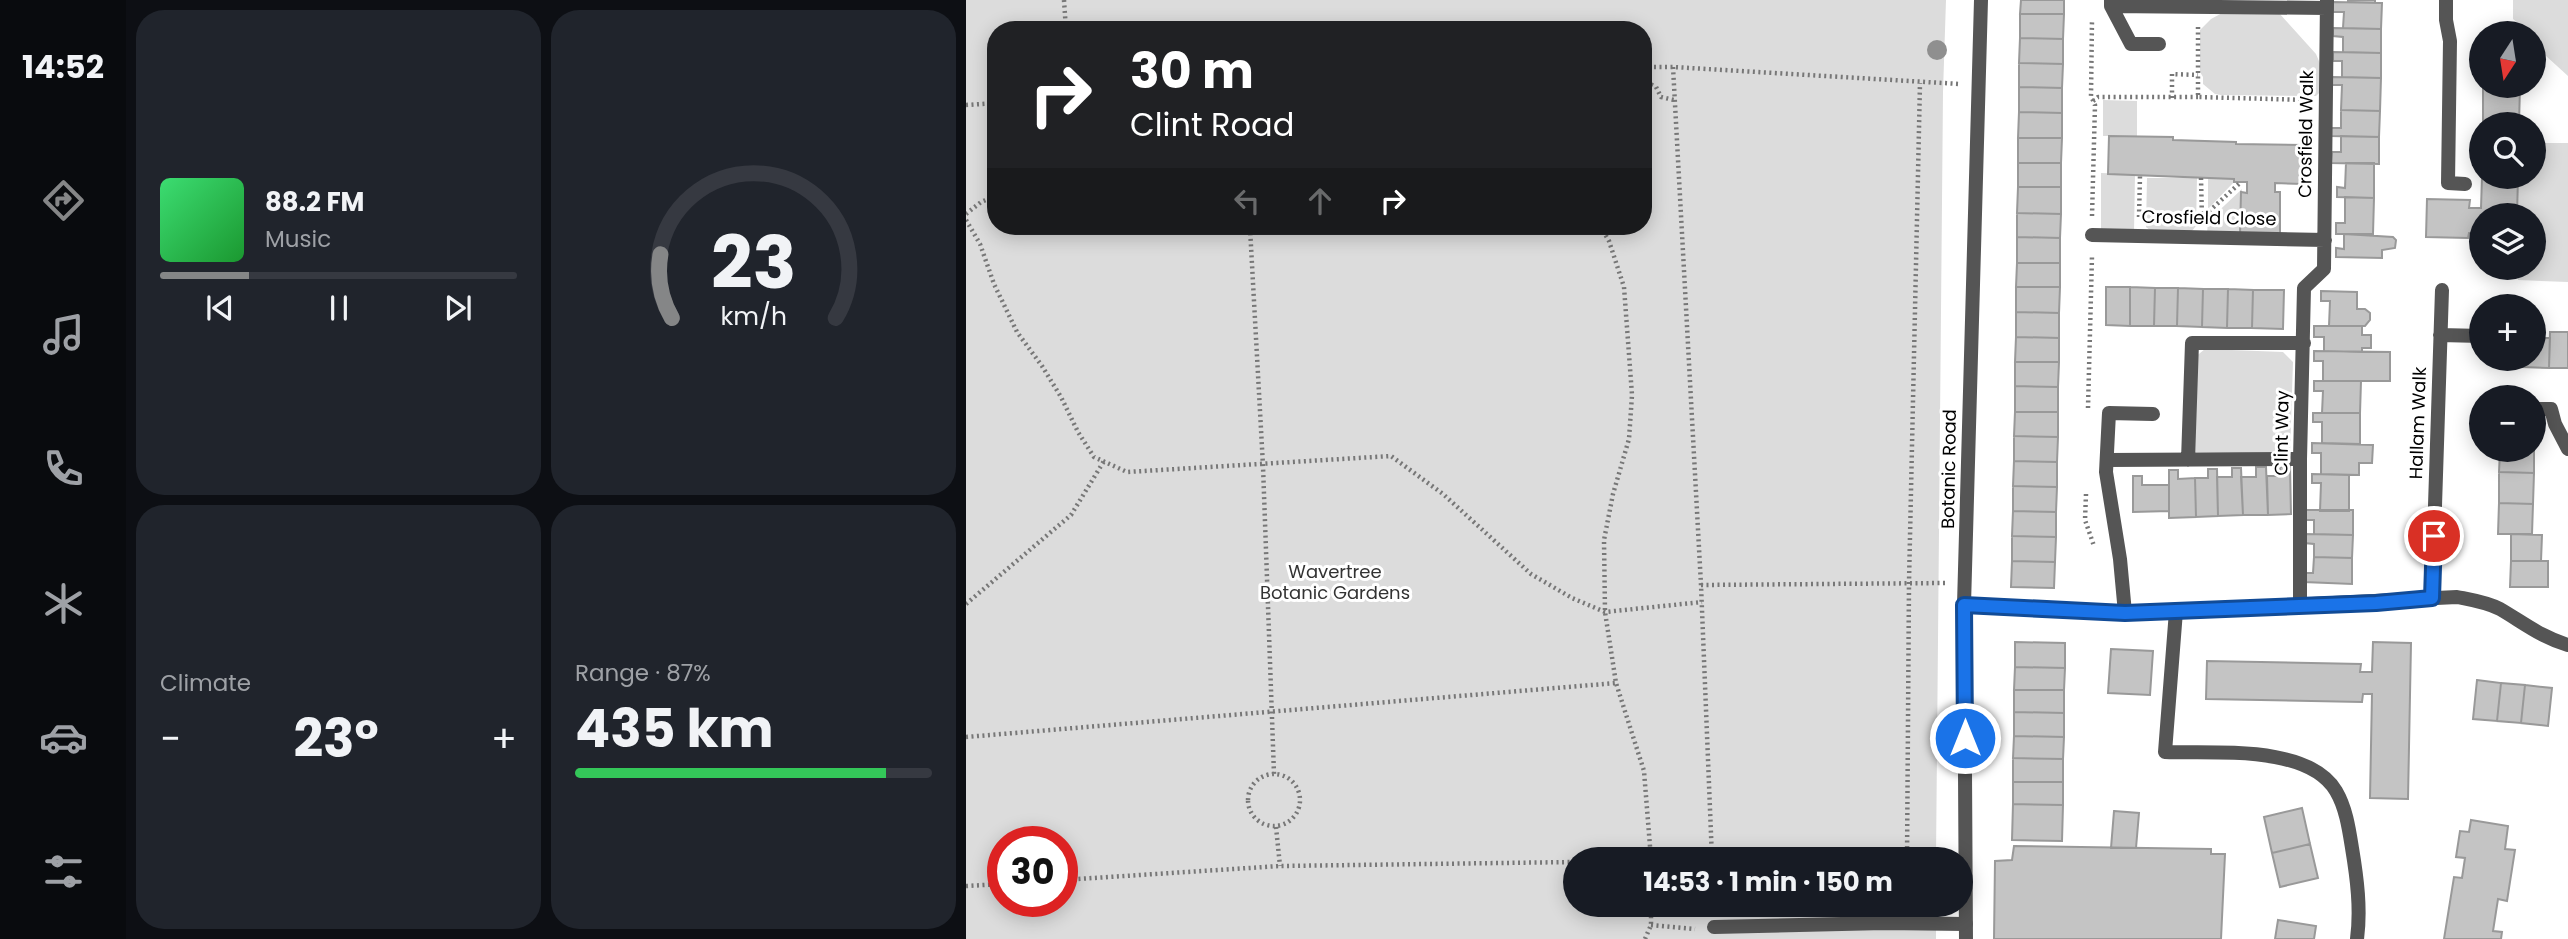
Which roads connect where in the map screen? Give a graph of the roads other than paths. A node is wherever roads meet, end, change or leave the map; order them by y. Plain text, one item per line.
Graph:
1 (1981, 0) edge
2 (2446, 0) edge
3 (2111, 3) edge
4 (2327, 4) edge
5 (2159, 44) dead end
6 (2465, 184) dead end
7 (2092, 235) road end
8 (2325, 240) junction
9 (2324, 269) joint
10 (2442, 290) dead end
11 (2440, 335) junction
12 (2469, 336) edge
13 (2304, 343) junction
14 (2546, 409) edge
15 (2153, 414) dead end
16 (2568, 449) edge
17 (2300, 459) junction
18 (2107, 460) junction
19 (2188, 460) junction
20 (2432, 598) junction
21 (1964, 605) junction
22 (2300, 606) junction
23 (2176, 611) junction
24 (2125, 613) junction
25 (2568, 645) edge
26 (1966, 924) junction
27 (1714, 927) road end
28 (1966, 939) edge
29 (2357, 939) edge

1 - 21 street, Botanic Road
2 - 6 street
3 - 4 street
3 - 5 street
4 - 8 street, Crosfield Walk
7 - 8 street, Crosfield Close
8 - 9 street, Crosfield Walk
9 - 13 street, Clint Way
10 - 11 street, Hallam Walk
11 - 12 street
11 - 20 street, Hallam Walk
13 - 17 street, Clint Way
13 - 19 street
14 - 16 street
15 - 18 street
17 - 19 street
17 - 22 street, Clint Way
18 - 19 street
18 - 24 street
20 - 22 street
20 - 25 street
21 - 24 street
21 - 26 street, Botanic Road
22 - 23 street
23 - 24 street
23 - 29 street
26 - 27 street
26 - 28 street, Botanic Road

